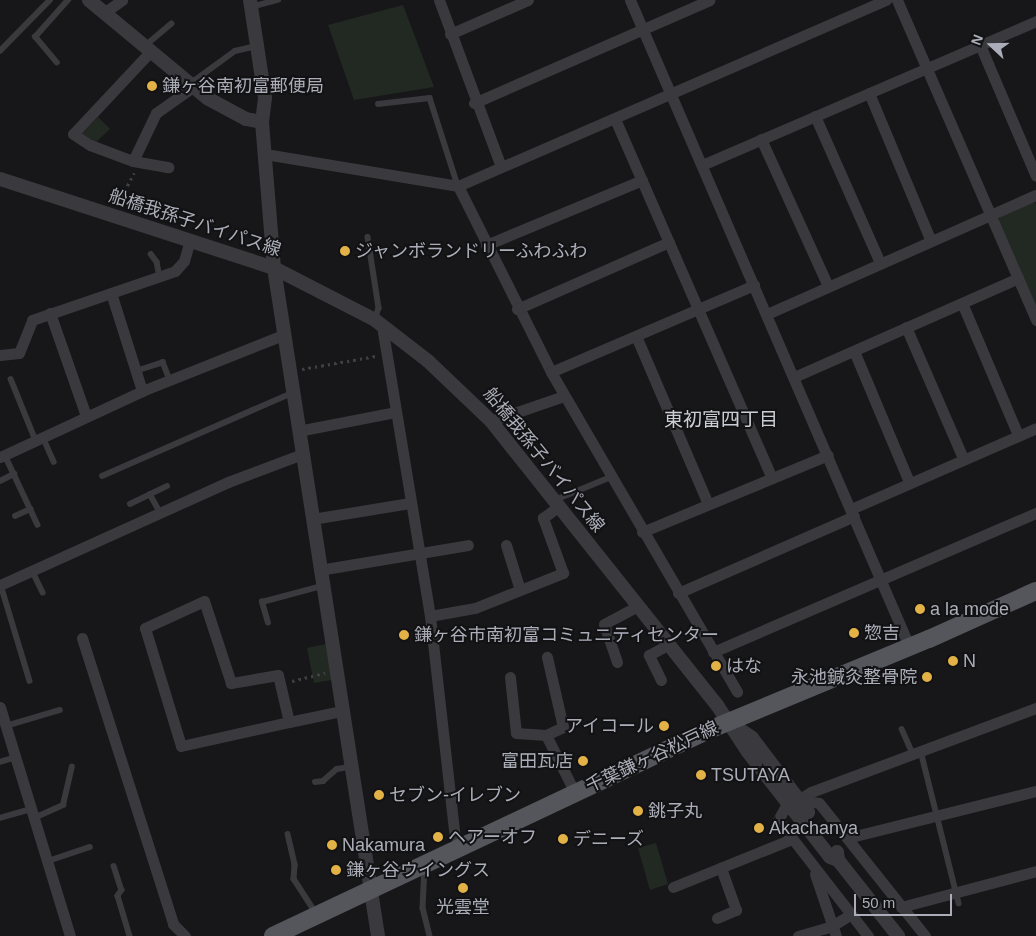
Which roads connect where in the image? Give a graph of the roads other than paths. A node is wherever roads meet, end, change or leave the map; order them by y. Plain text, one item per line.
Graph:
1 (50, 0) edge
2 (68, 0) edge
3 (89, 0) edge
4 (122, 0) edge
5 (278, 0) edge
6 (439, 0) edge
7 (528, 0) edge
8 (630, 0) edge
9 (886, 0) edge
10 (897, 0) edge
11 (702, 2) edge
12 (250, 3) edge
13 (105, 12) junction
14 (171, 24) dead end
15 (1035, 25) edge
16 (642, 29) junction
17 (450, 34) junction
18 (980, 45) junction
19 (258, 46) junction
20 (147, 49) junction
21 (0, 51) edge
22 (56, 63) dead end
23 (926, 68) junction
24 (191, 85) junction
25 (869, 93) junction
26 (669, 96) junction
27 (474, 103) junction
28 (378, 104) dead end
29 (814, 116) junction
30 (615, 119) junction
31 (262, 122) junction
32 (761, 139) junction
33 (265, 154) junction
34 (135, 163) junction
35 (702, 165) junction
36 (168, 167) dead end
37 (501, 167) junction
38 (1036, 176) edge
39 (0, 179) edge
40 (642, 180) junction
41 (458, 186) junction
42 (1036, 195) edge
43 (990, 215) junction
44 (368, 237) dead end
45 (190, 240) junction
46 (669, 242) junction
47 (931, 242) junction
48 (486, 245) junction
49 (150, 254) dead end
50 (880, 263) junction
51 (274, 268) junction
52 (160, 278) junction
53 (1018, 278) junction
54 (754, 285) junction
55 (828, 286) junction
56 (111, 293) junction
57 (962, 303) junction
58 (517, 309) junction
59 (698, 309) junction
60 (50, 313) junction
61 (767, 314) junction
62 (1036, 320) edge
63 (379, 323) junction
64 (906, 327) junction
65 (283, 335) junction
66 (636, 336) junction
67 (854, 351) junction
68 (0, 355) edge
69 (142, 369) dead end
70 (551, 372) junction
71 (794, 377) junction
72 (11, 379) dead end
73 (170, 380) junction
74 (142, 391) junction
75 (292, 393) junction
76 (564, 396) junction
77 (396, 412) junction
78 (86, 416) junction
79 (491, 421) junction
80 (1036, 428) edge
81 (298, 431) junction
82 (1018, 434) junction
83 (40, 439) junction
84 (302, 454) junction
85 (828, 455) junction
86 (3, 456) edge
87 (963, 458) junction
88 (54, 462) dead end
89 (14, 474) junction
90 (102, 476) dead end
91 (611, 477) junction
92 (772, 478) junction
93 (0, 481) edge
94 (909, 482) junction
95 (167, 486) dead end
96 (150, 494) junction
97 (410, 503) junction
98 (556, 503) junction
99 (130, 504) dead end
100 (708, 504) junction
101 (31, 509) junction
102 (160, 512) junction
103 (853, 512) junction
104 (1036, 513) edge
105 (15, 516) dead end
106 (312, 520) junction
107 (38, 525) dead end
108 (642, 532) junction
109 (468, 545) dead end
110 (506, 545) dead end
111 (418, 552) junction
112 (32, 570) junction
113 (319, 570) junction
114 (882, 580) junction
115 (0, 585) edge
116 (322, 586) junction
117 (520, 590) junction
118 (1036, 591) edge
119 (43, 593) dead end
120 (678, 593) junction
121 (638, 606) junction
122 (430, 616) junction
123 (268, 624) dead end
124 (82, 638) dead end
125 (668, 644) junction
126 (910, 648) junction
127 (713, 652) junction
128 (547, 658) dead end
129 (617, 662) dead end
130 (510, 677) dead end
131 (662, 680) dead end
132 (30, 681) dead end
133 (737, 692) dead end
134 (0, 707) edge
135 (1036, 708) edge
136 (60, 710) dead end
137 (341, 710) junction
138 (728, 721) junction
139 (289, 722) junction
140 (6, 726) junction
141 (902, 729) dead end
142 (546, 735) junction
143 (917, 753) junction
144 (16, 758) junction
145 (0, 762) edge
146 (72, 767) dead end
147 (350, 767) junction
148 (315, 782) dead end
149 (1036, 791) edge
150 (575, 793) junction
151 (793, 801) junction
152 (33, 814) junction
153 (937, 816) junction
154 (0, 818) edge
155 (288, 834) dead end
156 (847, 838) junction
157 (792, 839) junction
158 (90, 847) dead end
159 (456, 849) junction
160 (48, 861) junction
161 (425, 864) junction
162 (114, 866) dead end
163 (812, 866) junction
164 (721, 868) junction
165 (1036, 870) edge
166 (673, 887) dead end
167 (956, 891) junction
168 (370, 892) junction
169 (959, 903) dead end
170 (901, 907) junction
171 (851, 914) junction
172 (317, 915) junction
173 (717, 918) dead end
174 (834, 931) edge
175 (70, 936) edge
176 (130, 936) edge
177 (185, 936) edge
178 (273, 936) edge
179 (378, 936) edge
180 (430, 936) edge
181 (798, 936) edge
182 (868, 936) edge
183 (898, 936) edge
184 (925, 936) edge

1 - 21 lane
2 - 22 lane
3 - 13 street
4 - 13 street
5 - 12 lane
6 - 17 street
7 - 17 street
8 - 16 street
9 - 26 street
10 - 23 street
11 - 16 street
12 - 19 street
13 - 20 street
14 - 20 lane
15 - 18 street
16 - 26 street
16 - 27 street
17 - 27 street
18 - 23 street
18 - 38 street
19 - 24 lane
19 - 31 street
20 - 24 street
20 - 34 street
23 - 25 street
23 - 43 street
24 - 31 street
24 - 34 street
25 - 29 street
25 - 47 street
26 - 30 street
26 - 35 street
27 - 37 street
28 - 41 lane
29 - 32 street
29 - 50 street
30 - 37 street
30 - 40 street
31 - 33 street
32 - 35 street
32 - 55 street
33 - 41 street
33 - 51 street
34 - 36 street
35 - 54 street
37 - 41 street
39 - 45 street, 船橋我孫子バイパス線
40 - 46 street
40 - 48 street
41 - 48 street
42 - 43 street
43 - 47 street
43 - 53 street
44 - 63 lane
45 - 51 street, 船橋我孫子バイパス線
45 - 52 street
46 - 58 street
46 - 59 street
47 - 50 street
48 - 58 street
49 - 52 lane
50 - 55 street
51 - 63 street, 船橋我孫子バイパス線
51 - 65 street
52 - 56 street
53 - 57 street
53 - 62 street
54 - 59 street
54 - 61 street
55 - 61 street
56 - 60 street
56 - 74 street
57 - 64 street
57 - 82 street
58 - 70 street
59 - 66 street
59 - 92 street
60 - 68 street
60 - 78 street
61 - 71 street
63 - 77 street
63 - 79 street, 船橋我孫子バイパス線
64 - 67 street
64 - 87 street
65 - 73 street
65 - 75 street
66 - 70 street
66 - 100 street
67 - 71 street
67 - 94 street
69 - 73 lane
70 - 76 street
71 - 85 street
72 - 83 lane
73 - 74 street
74 - 78 street
75 - 81 street
75 - 90 lane
76 - 79 street
76 - 91 street
77 - 81 street
77 - 97 street
78 - 83 street
79 - 98 street, 船橋我孫子バイパス線
80 - 82 street
81 - 84 street
82 - 87 street
83 - 86 street
83 - 88 lane
84 - 102 street
84 - 106 street
85 - 92 street
85 - 103 street
86 - 89 lane
87 - 94 street
89 - 93 lane
89 - 101 lane
91 - 98 lane
91 - 108 street
92 - 100 street
94 - 103 street
95 - 96 lane
96 - 99 lane
96 - 102 lane
97 - 106 street
97 - 111 street
98 - 117 street
98 - 121 street, 船橋我孫子バイパス線
100 - 108 street
101 - 105 lane
101 - 107 lane
102 - 112 street
103 - 114 street
103 - 120 street
104 - 114 street
106 - 113 street
108 - 120 street
109 - 111 street
110 - 117 street
111 - 113 street
111 - 122 street
112 - 115 street
112 - 119 lane
113 - 116 street
114 - 126 street
114 - 127 street
115 - 132 lane
116 - 123 lane
116 - 137 street
117 - 122 street
118 - 126 main road, 千葉鎌ヶ谷松戸線
120 - 127 street
121 - 125 street, 船橋我孫子バイパス線
121 - 129 street
122 - 159 street
124 - 177 street
125 - 131 street
125 - 138 street, 船橋我孫子バイパス線
126 - 138 main road, 千葉鎌ヶ谷松戸線
127 - 133 street
128 - 142 street
130 - 142 street
134 - 140 street
135 - 143 street
136 - 140 lane
137 - 139 street
137 - 147 street
138 - 150 main road, 千葉鎌ヶ谷松戸線
138 - 151 street, 船橋我孫子バイパス線
139 - 139 street
140 - 144 street
141 - 143 lane
142 - 150 street
143 - 151 street
143 - 153 lane
144 - 145 lane
144 - 152 street
146 - 152 lane
147 - 148 lane
147 - 168 street
149 - 153 street
150 - 159 main road, 千葉鎌ヶ谷松戸線
151 - 156 street
151 - 157 street
151 - 183 street, 船橋我孫子バイパス線
152 - 154 lane
152 - 160 street
153 - 156 street
153 - 167 lane
155 - 172 lane
156 - 170 street
157 - 163 street
157 - 164 street
158 - 160 lane
159 - 161 main road, 千葉鎌ヶ谷松戸線
160 - 175 street
161 - 168 main road, 千葉鎌ヶ谷松戸線
161 - 180 lane
162 - 176 lane
163 - 171 street
163 - 174 street
164 - 166 street
164 - 173 street
165 - 167 street
167 - 169 lane
167 - 170 street
168 - 172 main road, 千葉鎌ヶ谷松戸線
168 - 179 street
170 - 184 street
171 - 174 street
171 - 182 street
172 - 178 main road, 千葉鎌ヶ谷松戸線
174 - 181 street

